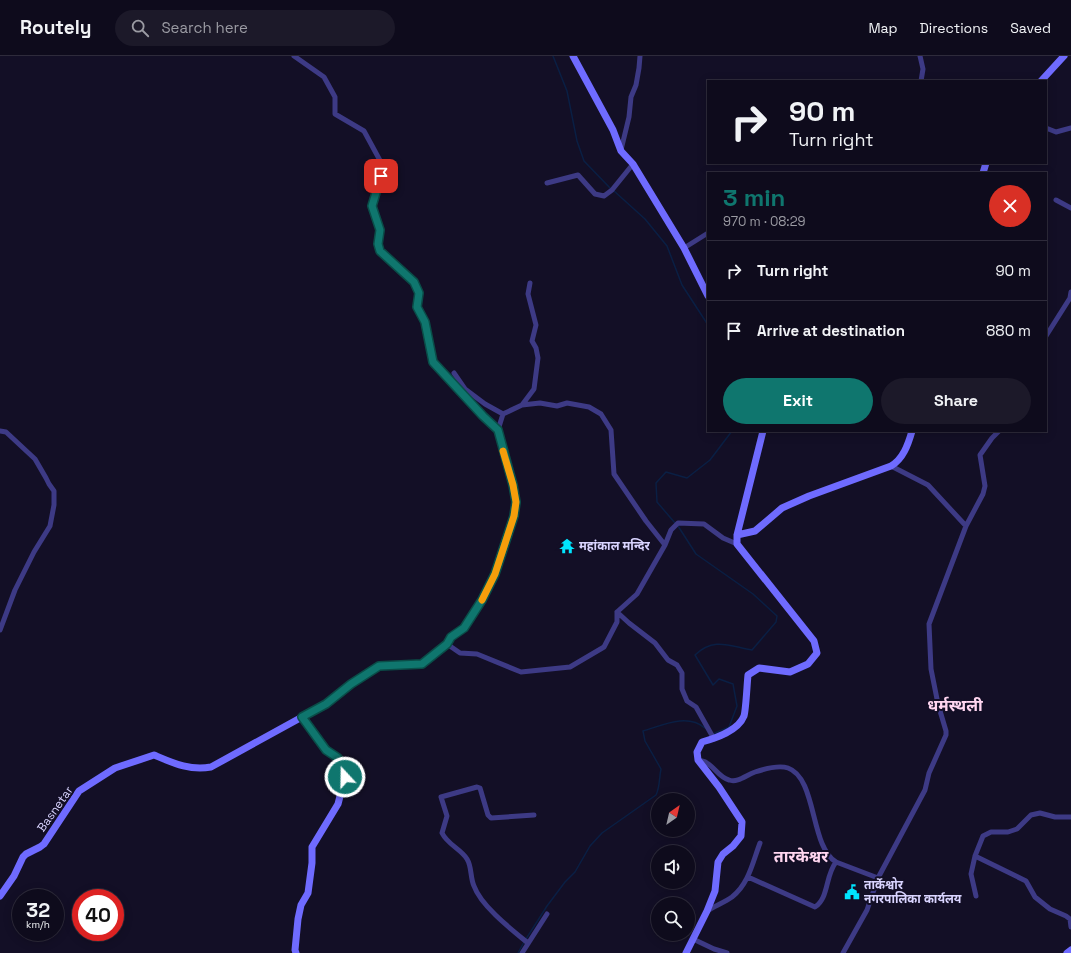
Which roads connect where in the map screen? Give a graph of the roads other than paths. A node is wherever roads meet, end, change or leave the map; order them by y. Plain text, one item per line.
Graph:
1 (294, 56) edge
2 (573, 56) edge
3 (640, 56) edge
4 (920, 56) edge
5 (1064, 56) edge
6 (921, 80) edge
7 (1042, 80) edge
8 (1047, 128) edge
9 (1071, 128) edge
10 (621, 151) junction
11 (633, 164) junction
12 (547, 183) dead end
13 (1056, 200) dead end
14 (1071, 208) edge
15 (707, 234) edge
16 (684, 248) junction
17 (530, 283) dead end
18 (1071, 292) edge
19 (707, 294) edge
20 (1047, 334) edge
21 (454, 373) dead end
22 (522, 405) junction
23 (503, 414) junction
24 (498, 430) junction
25 (0, 431) edge
26 (763, 432) edge
27 (912, 432) edge
28 (998, 432) edge
29 (890, 466) junction
30 (966, 526) junction
31 (737, 535) junction
32 (737, 544) junction
33 (665, 545) junction
34 (617, 612) junction
35 (0, 630) edge
36 (447, 644) junction
37 (302, 717) junction
38 (712, 737) junction
39 (698, 760) junction
40 (534, 815) dead end
41 (1071, 817) edge
42 (760, 843) dead end
43 (975, 856) junction
44 (836, 862) junction
45 (748, 877) junction
46 (878, 878) junction
47 (0, 896) edge
48 (976, 896) dead end
49 (707, 911) junction
50 (547, 914) dead end
51 (1071, 927) edge
52 (695, 935) edge
53 (695, 940) edge
54 (692, 941) edge
55 (528, 943) junction
56 (296, 953) edge
57 (522, 953) edge
58 (686, 953) edge
59 (727, 953) edge
60 (843, 953) edge

1 - 24 street
2 - 10 street
3 - 10 street
4 - 6 street
5 - 7 street
8 - 9 street
10 - 11 street
11 - 12 street
11 - 16 street
13 - 14 street
15 - 16 street
16 - 19 street
17 - 22 street
18 - 20 street
21 - 23 street
22 - 23 street
22 - 33 street
23 - 24 street
24 - 36 street
25 - 35 street
26 - 31 street
27 - 29 street
28 - 30 street
29 - 30 street
29 - 31 street
30 - 46 street
31 - 32 street
32 - 33 street
32 - 38 street
33 - 34 street
34 - 36 street
34 - 38 street
36 - 37 street
37 - 47 street, Basnetar
37 - 56 street
38 - 39 street
39 - 44 street
39 - 49 street
40 - 55 street
41 - 43 street
42 - 45 street
43 - 48 street
43 - 51 street
44 - 45 street
44 - 46 street
45 - 49 street
46 - 60 street
49 - 52 street
50 - 55 street
53 - 59 street
54 - 58 street
55 - 57 street

